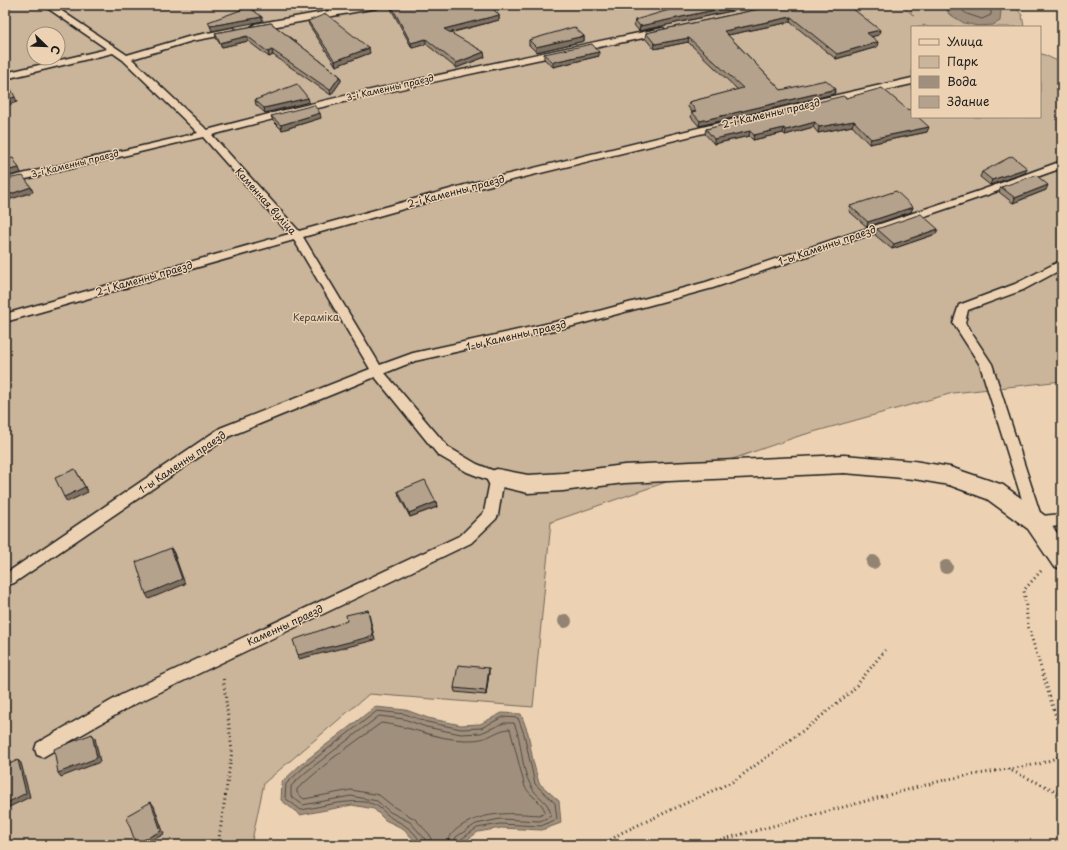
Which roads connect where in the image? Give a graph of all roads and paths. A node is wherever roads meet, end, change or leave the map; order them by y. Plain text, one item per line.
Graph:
1 (47, 5) edge
2 (377, 5) edge
3 (675, 28) edge
4 (114, 50) junction
5 (126, 58) junction
6 (5, 76) edge
7 (911, 81) edge
8 (204, 134) junction
9 (1062, 164) edge
10 (5, 181) edge
11 (296, 235) junction
12 (1062, 264) edge
13 (5, 318) edge
14 (377, 371) junction
15 (497, 478) junction
16 (1062, 520) edge
17 (1036, 522) junction
18 (1060, 556) edge
19 (5, 580) edge
20 (885, 650) dead end
21 (220, 656) junction
22 (1062, 742) edge
23 (43, 749) dead end
24 (1062, 756) edge
25 (1007, 769) junction
26 (1062, 794) edge
27 (218, 845) edge
28 (603, 845) edge
29 (708, 845) edge

1 - 4 lane, Каменная вуліца
2 - 5 lane
3 - 8 lane, 3-і Каменны праезд
4 - 5 lane, Каменная вуліца
4 - 6 lane
5 - 8 lane, Каменная вуліца
7 - 11 lane, 2-і Каменны праезд
8 - 10 lane, 3-і Каменны праезд
8 - 11 lane, Каменная вуліца
9 - 14 lane, 1-ы Каменны праезд
11 - 13 lane, 2-і Каменны праезд
11 - 14 lane, Каменная вуліца
12 - 17 lane
14 - 15 lane, Каменная вуліца
14 - 19 lane, 1-ы Каменны праезд
15 - 17 street
15 - 21 lane, Каменны праезд
16 - 17 lane
17 - 18 street
18 - 22 path
20 - 28 path
21 - 23 lane, Каменны праезд
21 - 27 path
24 - 25 path
25 - 26 path
25 - 29 path

